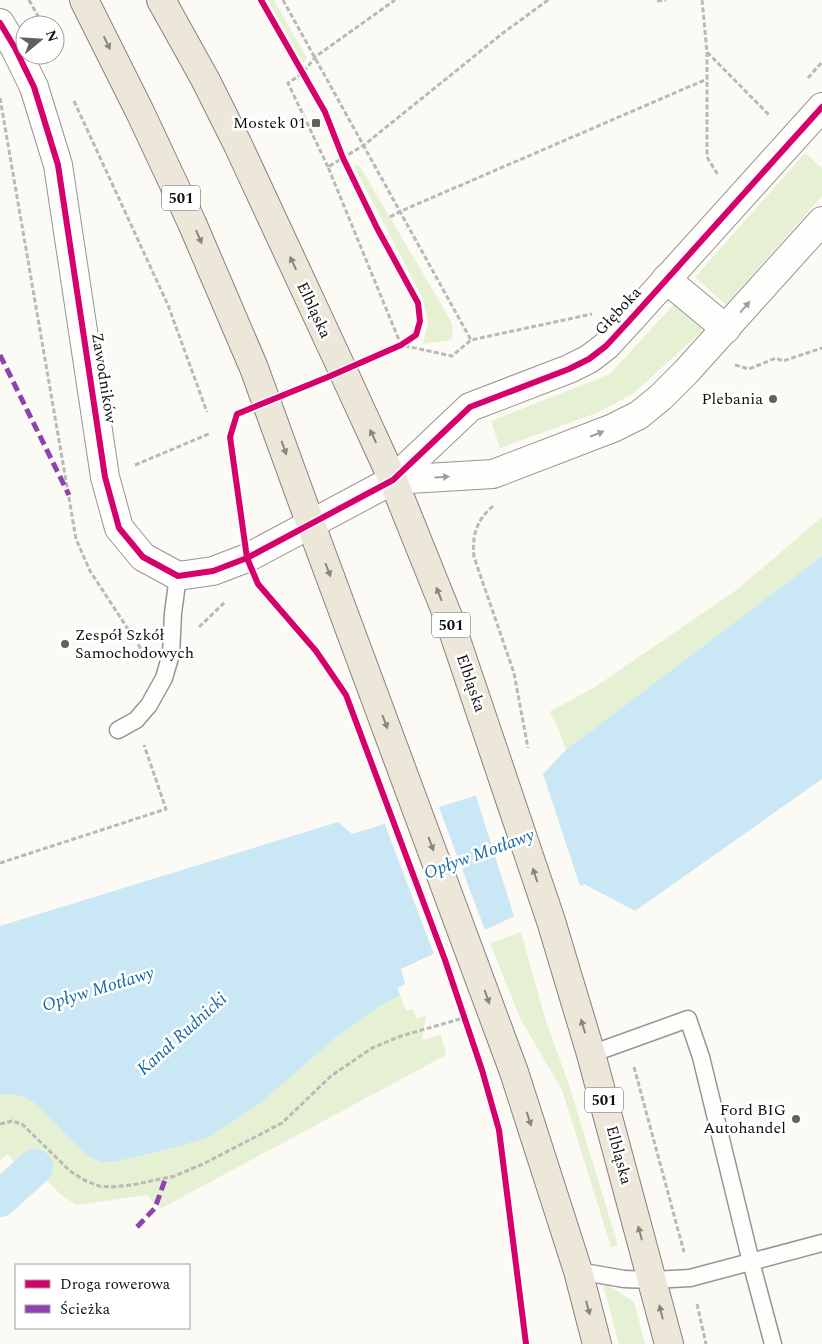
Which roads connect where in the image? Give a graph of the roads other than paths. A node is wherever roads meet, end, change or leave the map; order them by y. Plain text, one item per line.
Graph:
1 (84, 0) edge
2 (162, 0) edge
3 (181, 0) edge
4 (0, 23) edge
5 (7, 52) edge
6 (205, 79) junction
7 (816, 125) edge
8 (822, 221) edge
9 (666, 279) junction
10 (726, 329) junction
11 (393, 480) junction
12 (311, 524) junction
13 (178, 576) junction
14 (118, 730) dead end
15 (592, 1054) junction
16 (822, 1243) edge
17 (750, 1262) junction
18 (578, 1271) junction
19 (653, 1280) junction
20 (597, 1344) edge
21 (668, 1344) edge
22 (772, 1344) edge

1 -> 12 main road, 501
2 - 6 main road, Elbląska / 501
3 - 6 main road
4 - 5 street, Zawodników
5 - 13 street, Zawodników
11 -> 6 main road, Elbląska / 501
7 - 9 street, Głęboka
10 -> 8 street
9 - 10 street
9 - 11 street, Głęboka
11 -> 10 street
11 - 12 street
15 -> 11 main road, Elbląska / 501
12 - 13 street
12 -> 18 main road, 501
13 - 14 lane
15 - 17 lane
19 -> 15 main road, Elbląska / 501
16 - 17 lane
17 - 19 lane
17 - 22 lane
18 - 19 lane
18 -> 20 main road, 501
21 -> 19 main road, Elbląska / 501

